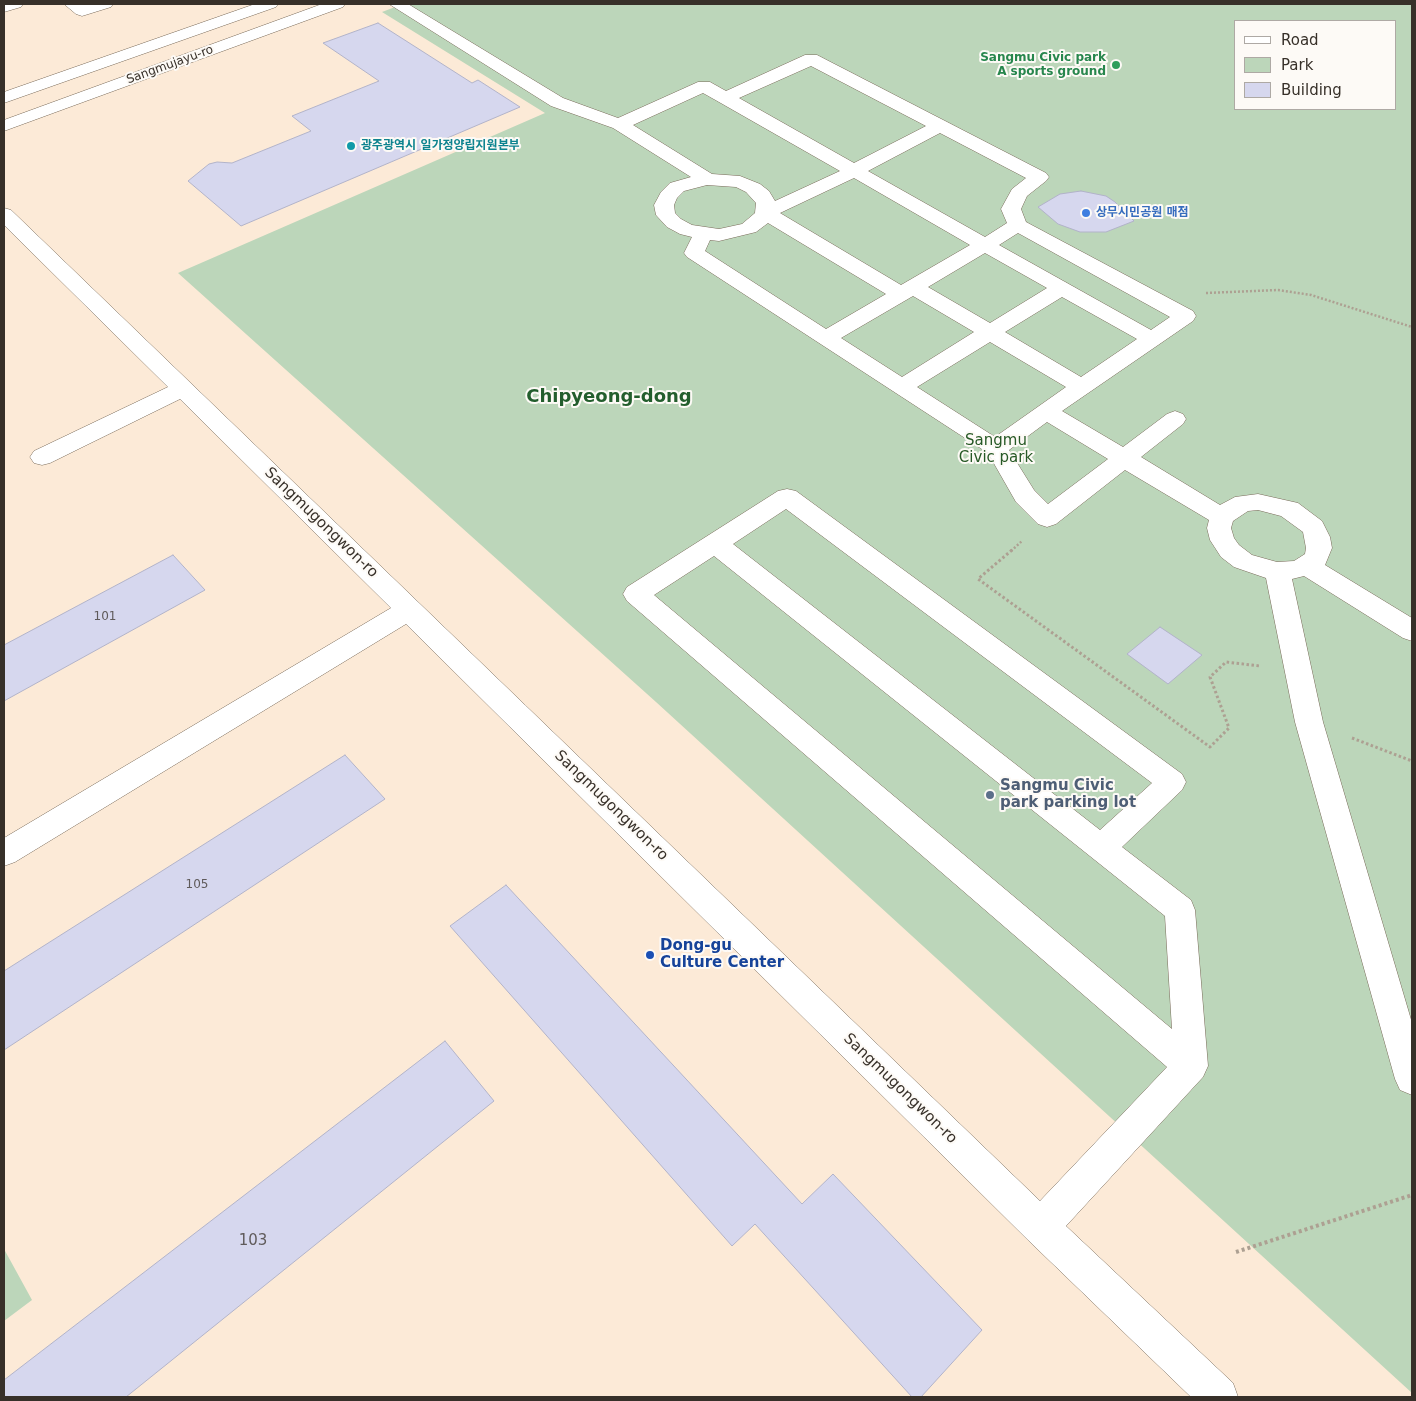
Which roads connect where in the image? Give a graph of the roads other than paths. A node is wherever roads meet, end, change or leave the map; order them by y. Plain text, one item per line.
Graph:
1 (15, 4) edge
2 (72, 4) edge
3 (104, 4) edge
4 (270, 4) edge
5 (337, 4) edge
6 (397, 4) edge
7 (4, 7) edge
8 (4, 98) edge
9 (725, 98) junction
10 (620, 124) junction
11 (4, 126) edge
12 (940, 126) junction
13 (854, 171) junction
14 (707, 178) junction
15 (765, 212) junction
16 (4, 214) edge
17 (1018, 225) junction
18 (703, 234) junction
19 (985, 245) junction
20 (1062, 288) junction
21 (906, 291) junction
22 (990, 333) junction
23 (826, 338) junction
24 (1152, 339) junction
25 (902, 387) junction
26 (1082, 387) junction
27 (184, 389) junction
28 (1046, 412) junction
29 (1175, 419) dead end
30 (996, 448) junction
31 (42, 457) dead end
32 (1126, 459) junction
33 (1222, 517) junction
34 (715, 543) junction
35 (1307, 566) junction
36 (1277, 571) junction
37 (410, 609) junction
38 (1412, 631) edge
39 (1100, 848) junction
40 (4, 853) edge
41 (1191, 1066) junction
42 (1412, 1080) edge
43 (1041, 1227) junction
44 (1219, 1397) edge

1 - 7 street
2 - 3 street
4 - 8 street, Sangmujayu-ro
5 - 11 street, Sangmujayu-ro
6 - 10 street
9 - 10 street
9 - 12 street
9 - 13 street
10 - 14 street
12 - 13 street
12 - 17 street
13 - 15 street
13 - 19 street
14 - 15 street
14 - 18 street
15 - 18 street
15 - 21 street
16 - 27 street, Sangmugongwon-ro
17 - 19 street
17 - 24 street
18 - 23 street
19 - 20 street
19 - 21 street
20 - 22 street
20 - 24 street
21 - 22 street
21 - 23 street
22 - 25 street
22 - 26 street
23 - 25 street
24 - 26 street
25 - 30 street
26 - 28 street
27 - 31 street
27 - 37 street, Sangmugongwon-ro
28 - 30 street
28 - 32 street
29 - 32 street
30 - 32 street
32 - 33 street
33 - 35 street
33 - 36 street
34 - 39 street
34 - 39 street
34 - 41 street
35 - 36 street
35 - 38 street
36 - 42 street
37 - 40 street
37 - 43 street, Sangmugongwon-ro
39 - 41 street
41 - 43 street
43 - 44 street, Sangmugongwon-ro

